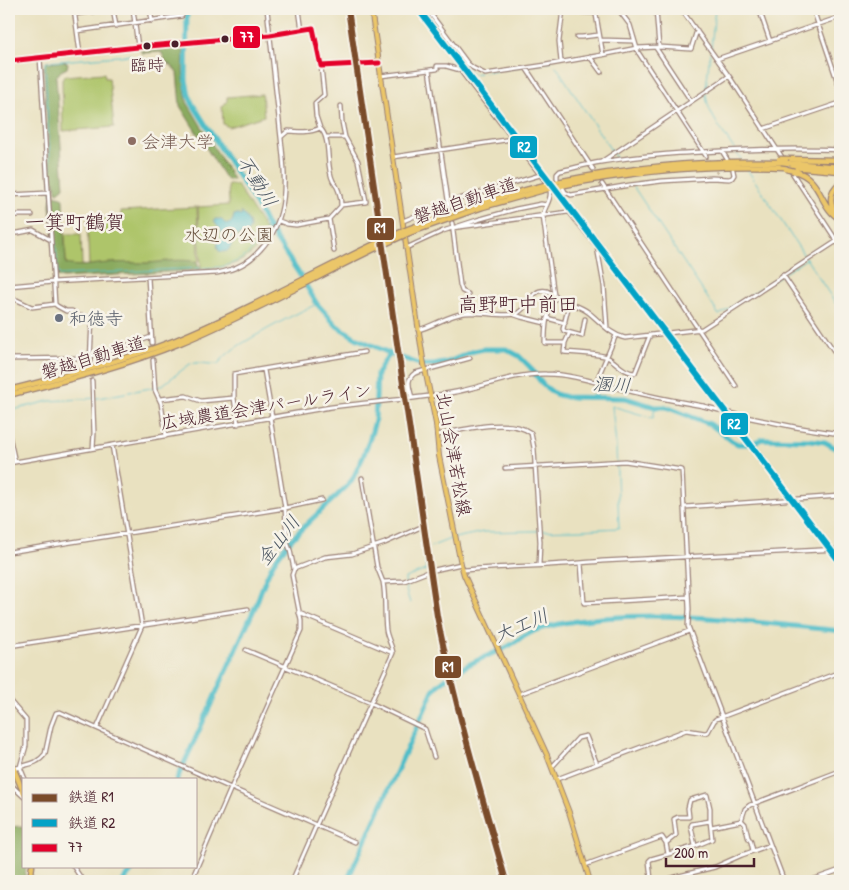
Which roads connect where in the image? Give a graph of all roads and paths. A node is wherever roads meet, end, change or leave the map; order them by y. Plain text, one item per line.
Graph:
1 (74, 9) edge
2 (113, 9) edge
3 (133, 9) edge
4 (150, 9) edge
5 (182, 9) edge
6 (267, 9) edge
7 (299, 9) edge
8 (371, 9) edge
9 (427, 9) edge
10 (563, 9) edge
11 (595, 9) edge
12 (618, 9) edge
13 (656, 9) edge
14 (681, 9) edge
15 (759, 9) edge
16 (813, 9) edge
17 (575, 12) dead end
18 (596, 13) junction
19 (75, 14) junction
20 (840, 16) edge
21 (152, 20) junction
22 (135, 24) junction
23 (818, 24) junction
24 (116, 26) junction
25 (697, 30) junction
26 (77, 31) junction
27 (302, 31) junction
28 (270, 35) junction
29 (600, 35) junction
30 (577, 37) dead end
31 (600, 40) junction
32 (634, 41) junction
33 (770, 41) junction
34 (138, 47) junction
35 (657, 47) junction
36 (637, 48) junction
37 (80, 53) junction
38 (603, 55) junction
39 (40, 57) junction
40 (590, 57) junction
41 (717, 59) junction
42 (9, 61) edge
43 (379, 62) junction
44 (561, 62) junction
45 (320, 66) junction
46 (526, 68) junction
47 (429, 70) junction
48 (601, 72) dead end
49 (380, 76) junction
50 (729, 76) junction
51 (840, 89) edge
52 (691, 102) junction
53 (840, 103) edge
54 (342, 106) dead end
55 (676, 112) junction
56 (320, 128) junction
57 (764, 130) junction
58 (326, 137) junction
59 (345, 137) junction
60 (281, 138) junction
61 (513, 139) junction
62 (776, 149) junction
63 (441, 150) junction
64 (840, 150) edge
65 (722, 151) junction
66 (704, 152) junction
67 (706, 156) tunnel mouth
68 (393, 157) junction
69 (840, 160) edge
70 (787, 161) junction
71 (600, 162) junction
72 (731, 164) junction
73 (761, 164) junction
74 (782, 164) junction
75 (590, 165) junction
76 (840, 167) edge
77 (593, 169) dead end
78 (793, 169) junction
79 (840, 171) edge
80 (718, 174) tunnel mouth
81 (540, 175) junction
82 (721, 178) junction
83 (840, 183) edge
84 (559, 184) junction
85 (602, 184) dead end
86 (549, 186) junction
87 (605, 188) junction
88 (48, 193) junction
89 (9, 195) edge
90 (449, 202) junction
91 (341, 205) junction
92 (547, 205) junction
93 (450, 207) dead end
94 (32, 215) dead end
95 (9, 216) edge
96 (543, 216) junction
97 (840, 218) edge
98 (329, 219) junction
99 (279, 221) junction
100 (403, 221) junction
101 (452, 223) dead end
102 (452, 228) junction
103 (9, 233) edge
104 (51, 239) junction
105 (838, 241) edge
106 (840, 246) edge
107 (406, 248) junction
108 (334, 252) dead end
109 (783, 275) junction
110 (148, 276) junction
111 (54, 282) junction
112 (299, 284) junction
113 (9, 286) edge
114 (555, 296) junction
115 (9, 299) edge
116 (56, 304) junction
117 (569, 304) junction
118 (469, 312) junction
119 (514, 314) junction
120 (547, 318) junction
121 (585, 319) dead end
122 (545, 323) junction
123 (565, 323) junction
124 (608, 329) junction
125 (418, 330) junction
126 (699, 330) junction
127 (569, 334) junction
128 (616, 335) junction
129 (650, 335) junction
130 (151, 337) junction
131 (152, 343) dead end
132 (565, 343) junction
133 (9, 350) edge
134 (364, 352) dead end
135 (90, 357) junction
136 (607, 357) junction
137 (470, 358) dead end
138 (9, 359) edge
139 (153, 360) dead end
140 (840, 360) edge
141 (90, 362) tunnel mouth
142 (425, 369) junction
143 (264, 370) junction
144 (92, 381) tunnel mouth
145 (596, 382) junction
146 (736, 386) dead end
147 (9, 390) edge
148 (9, 395) edge
149 (430, 396) junction
150 (234, 398) junction
151 (412, 398) junction
152 (160, 399) junction
153 (271, 417) junction
154 (238, 424) junction
155 (840, 434) edge
156 (9, 435) edge
157 (437, 435) junction
158 (166, 436) junction
159 (112, 445) junction
160 (93, 448) junction
161 (15, 462) junction
162 (9, 463) edge
163 (534, 466) junction
164 (506, 468) dead end
165 (362, 478) dead end
166 (840, 496) edge
167 (322, 500) dead end
168 (684, 507) junction
169 (285, 508) junction
170 (420, 527) dead end
171 (127, 533) junction
172 (374, 547) junction
173 (840, 549) edge
174 (9, 552) edge
175 (686, 557) junction
176 (581, 563) junction
177 (461, 564) junction
178 (539, 565) junction
179 (294, 569) junction
180 (463, 570) junction
181 (383, 582) junction
182 (688, 597) junction
183 (248, 609) dead end
184 (299, 613) junction
185 (142, 626) junction
186 (689, 631) junction
187 (9, 646) edge
188 (246, 650) dead end
189 (393, 653) junction
190 (286, 666) junction
191 (840, 672) edge
192 (518, 694) junction
193 (9, 700) edge
194 (370, 703) junction
195 (722, 717) junction
196 (97, 728) junction
197 (9, 757) edge
198 (434, 757) dead end
199 (597, 764) junction
200 (552, 766) junction
201 (20, 767) junction
202 (14, 769) junction
203 (840, 771) edge
204 (9, 774) edge
205 (25, 778) edge
206 (557, 779) junction
207 (9, 783) edge
208 (231, 788) junction
209 (22, 790) edge
210 (22, 793) edge
211 (754, 803) junction
212 (689, 817) junction
213 (741, 820) junction
214 (710, 821) junction
215 (697, 824) junction
216 (316, 826) junction
217 (711, 827) junction
218 (355, 842) dead end
219 (666, 844) junction
220 (770, 845) junction
221 (696, 846) junction
222 (753, 851) junction
223 (668, 854) junction
224 (198, 865) edge
225 (585, 865) junction
226 (32, 868) edge
227 (74, 868) edge
228 (197, 868) edge
229 (840, 870) edge
230 (30, 881) edge
231 (83, 881) edge
232 (191, 881) edge
233 (292, 881) edge
234 (590, 881) edge
235 (650, 881) edge
236 (662, 881) edge
237 (784, 881) edge
238 (809, 881) edge

1 - 19 street
2 - 19 street
2 - 24 street
3 - 22 street
4 - 21 street
5 - 21 street
6 - 28 street
7 - 27 street
8 - 43 main road, 北山会津若松線
9 - 46 street
10 - 44 street
11 - 18 street
12 - 32 street
13 - 35 street
14 - 25 street
15 - 33 street
16 - 23 street
17 - 18 street
18 - 29 street
19 - 26 street
20 - 23 street
21 - 22 street
22 - 24 street
22 - 34 street
23 - 33 street
23 - 51 street
24 - 26 street
25 - 35 street
25 - 41 street
26 - 37 street
27 - 28 street
27 - 45 street
28 - 34 street
28 - 60 street
29 - 30 street
29 - 31 street
31 - 32 street
31 - 38 street
32 - 36 street
33 - 41 street
34 - 37 street
35 - 36 street
35 - 52 street
36 - 38 street
36 - 55 street
37 - 39 street
38 - 40 street
39 - 42 street
39 - 88 street
40 - 44 street
40 - 48 street
41 - 50 street
43 - 45 street
43 - 49 main road, 北山会津若松線
44 - 46 street
45 - 56 street
46 - 75 street
47 - 49 street
47 - 61 street
47 - 63 street
49 - 68 main road, 北山会津若松線
50 - 52 street
50 - 57 street
52 - 55 street
53 - 57 street
54 - 59 street
55 - 66 street
55 - 71 street
56 - 58 street
56 - 60 street
57 - 62 street
58 - 59 street
58 - 91 street
59 - 91 street
60 - 99 street
61 - 63 street
61 - 81 street
62 - 64 street
62 - 65 street
62 - 105 street
63 - 68 street
63 - 90 street
65 - 66 street
65 - 72 street
66 - 67 street
66 - 71 street
68 - 100 main road, 北山会津若松線
69 - 70 highway
70 - 74 highway, bridge
70 - 76 highway
71 - 75 street
72 - 73 highway, 磐越自動車道
72 - 73 highway, 磐越自動車道
72 - 82 street
72 - 84 highway, 磐越自動車道
73 - 74 highway
73 - 74 highway
74 - 78 highway, bridge
75 - 77 street
75 - 84 street
78 - 79 highway
78 - 97 highway
80 - 82 street
81 - 86 street
81 - 90 street
82 - 87 street
83 - 97 highway
84 - 86 highway, 磐越自動車道, bridge
84 - 87 street
85 - 87 street
86 - 92 street
86 - 112 highway, 磐越自動車道, bridge
87 - 126 street
88 - 89 street
88 - 104 street
90 - 93 street
90 - 100 street
91 - 98 street
92 - 96 street
92 - 102 street
94 - 95 street
96 - 102 street
96 - 114 street
96 - 124 street
98 - 99 street
98 - 108 street
99 - 110 street
100 - 107 main road, 北山会津若松線
101 - 102 street
102 - 107 street
102 - 118 street
103 - 104 street
104 - 111 street
105 - 106 street
105 - 109 street
107 - 125 main road, 北山会津若松線
109 - 126 street
109 - 140 street
110 - 111 street
110 - 130 street
111 - 113 street
111 - 116 street
112 - 147 highway, 磐越自動車道
112 - 148 highway, 磐越自動車道
114 - 117 street
114 - 119 street
114 - 120 street
115 - 116 street
116 - 135 street
117 - 123 street
117 - 124 street
118 - 119 street
118 - 125 street
119 - 122 street
120 - 122 street
120 - 123 street
121 - 127 street
122 - 132 street
123 - 127 street
124 - 128 street
125 - 142 main road, 北山会津若松線
126 - 129 street
126 - 146 street
127 - 132 street
128 - 129 street
128 - 136 street
129 - 136 street
130 - 131 street
130 - 135 street
132 - 136 street
133 - 138 street
134 - 143 street
135 - 138 street
135 - 141 street
136 - 145 street
137 - 142 street
139 - 152 street
142 - 149 main road, 北山会津若松線
142 - 151 street
143 - 150 street
143 - 153 street
144 - 160 street
145 - 149 street, 広域農道会津パールライン
145 - 155 street, bridge
149 - 151 street, 広域農道会津パールライン
149 - 157 main road, 北山会津若松線
150 - 152 street
150 - 154 street
151 - 153 street, 広域農道会津パールライン
152 - 158 street
153 - 154 street, 広域農道会津パールライン
153 - 169 street
154 - 158 street, 広域農道会津パールライン
156 - 161 street
157 - 163 street
157 - 177 main road, 北山会津若松線
158 - 159 street, 広域農道会津パールライン
159 - 160 street, 広域農道会津パールライン
159 - 171 street
160 - 161 street, 広域農道会津パールライン
161 - 162 street, 広域農道会津パールライン
163 - 164 street
163 - 168 street
163 - 178 street
165 - 172 street
166 - 168 street
167 - 169 street
168 - 175 street
169 - 171 street
169 - 179 street
170 - 172 street
171 - 174 street
171 - 185 street
172 - 179 street
172 - 181 street
173 - 175 street
175 - 176 street
175 - 182 street
176 - 178 street
176 - 182 street
177 - 180 main road, 北山会津若松線
177 - 181 street
178 - 180 street
179 - 184 street
180 - 192 main road, 北山会津若松線
181 - 189 street
182 - 186 street
183 - 185 street
184 - 189 street
184 - 190 street
185 - 187 street
185 - 196 street
186 - 192 street
186 - 195 street
188 - 190 street
189 - 194 street
190 - 194 street
190 - 208 street
191 - 195 street
192 - 200 main road, 北山会津若松線
193 - 201 street
194 - 198 street
194 - 216 street
195 - 199 street
195 - 211 street
196 - 201 street
196 - 208 street
197 - 202 highway
199 - 200 street
199 - 206 street
200 - 206 main road, 北山会津若松線
201 - 202 street
201 - 205 street
202 - 204 street
202 - 209 highway
203 - 211 street
206 - 225 main road, 北山会津若松線
207 - 210 street
208 - 216 street
208 - 224 street
211 - 213 street
211 - 220 street
212 - 214 street
212 - 215 street
212 - 219 street
213 - 217 street
213 - 222 street
214 - 215 street
214 - 217 street
215 - 221 street
216 - 218 street
216 - 233 street
217 - 221 street
219 - 223 street
219 - 225 street
220 - 222 street
220 - 237 street
221 - 223 street
222 - 236 street
223 - 235 street
225 - 234 main road, 北山会津若松線
226 - 230 highway
227 - 231 street
228 - 232 street
229 - 238 street

